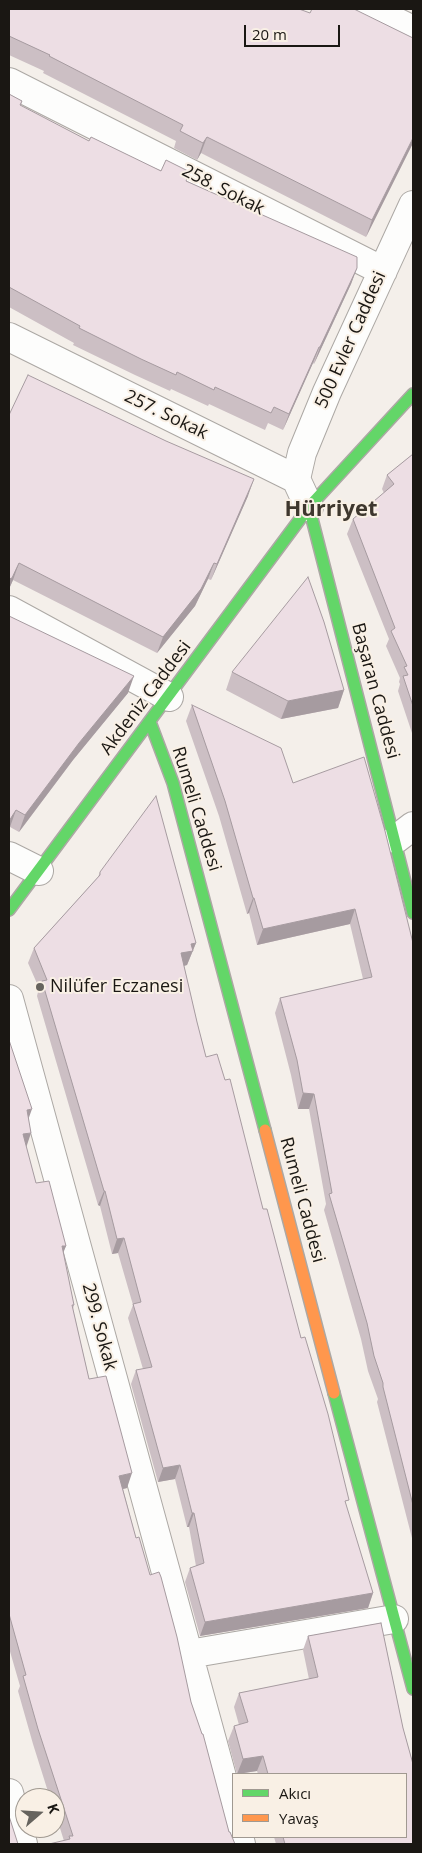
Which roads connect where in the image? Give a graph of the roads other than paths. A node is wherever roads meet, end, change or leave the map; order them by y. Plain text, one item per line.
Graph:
1 (370, 9) edge
2 (413, 30) edge
3 (9, 82) edge
4 (413, 205) edge
5 (383, 271) junction
6 (9, 337) edge
7 (413, 394) edge
8 (296, 478) junction
9 (309, 507) junction
10 (9, 610) edge
11 (169, 697) junction
12 (150, 722) junction
13 (404, 832) edge
14 (9, 856) edge
15 (40, 871) junction
16 (9, 910) edge
17 (413, 913) edge
18 (9, 999) edge
19 (394, 1619) junction
20 (408, 1652) edge
21 (189, 1654) junction
22 (413, 1689) edge
23 (9, 1793) edge
24 (232, 1813) edge
25 (23, 1844) edge

1 - 2 street
3 - 5 street, 258. Sokak
4 - 5 street, 500 Evler Caddesi
5 - 8 street, 500 Evler Caddesi
6 - 8 street, 257. Sokak
7 - 9 street, Akdeniz Caddesi
8 - 9 street
9 - 11 street, Akdeniz Caddesi
9 - 13 street, Başaran Caddesi
10 - 11 street
11 - 12 street, Akdeniz Caddesi
12 - 15 street, Akdeniz Caddesi
12 - 19 street, Rumeli Caddesi
13 - 17 street, Başaran Caddesi
14 - 15 street
15 - 16 street, Akdeniz Caddesi
18 - 21 street, 299. Sokak
19 - 20 street, Rumeli Caddesi
19 - 21 street
20 - 22 street, Rumeli Caddesi
21 - 24 street, 299. Sokak
23 - 25 street

